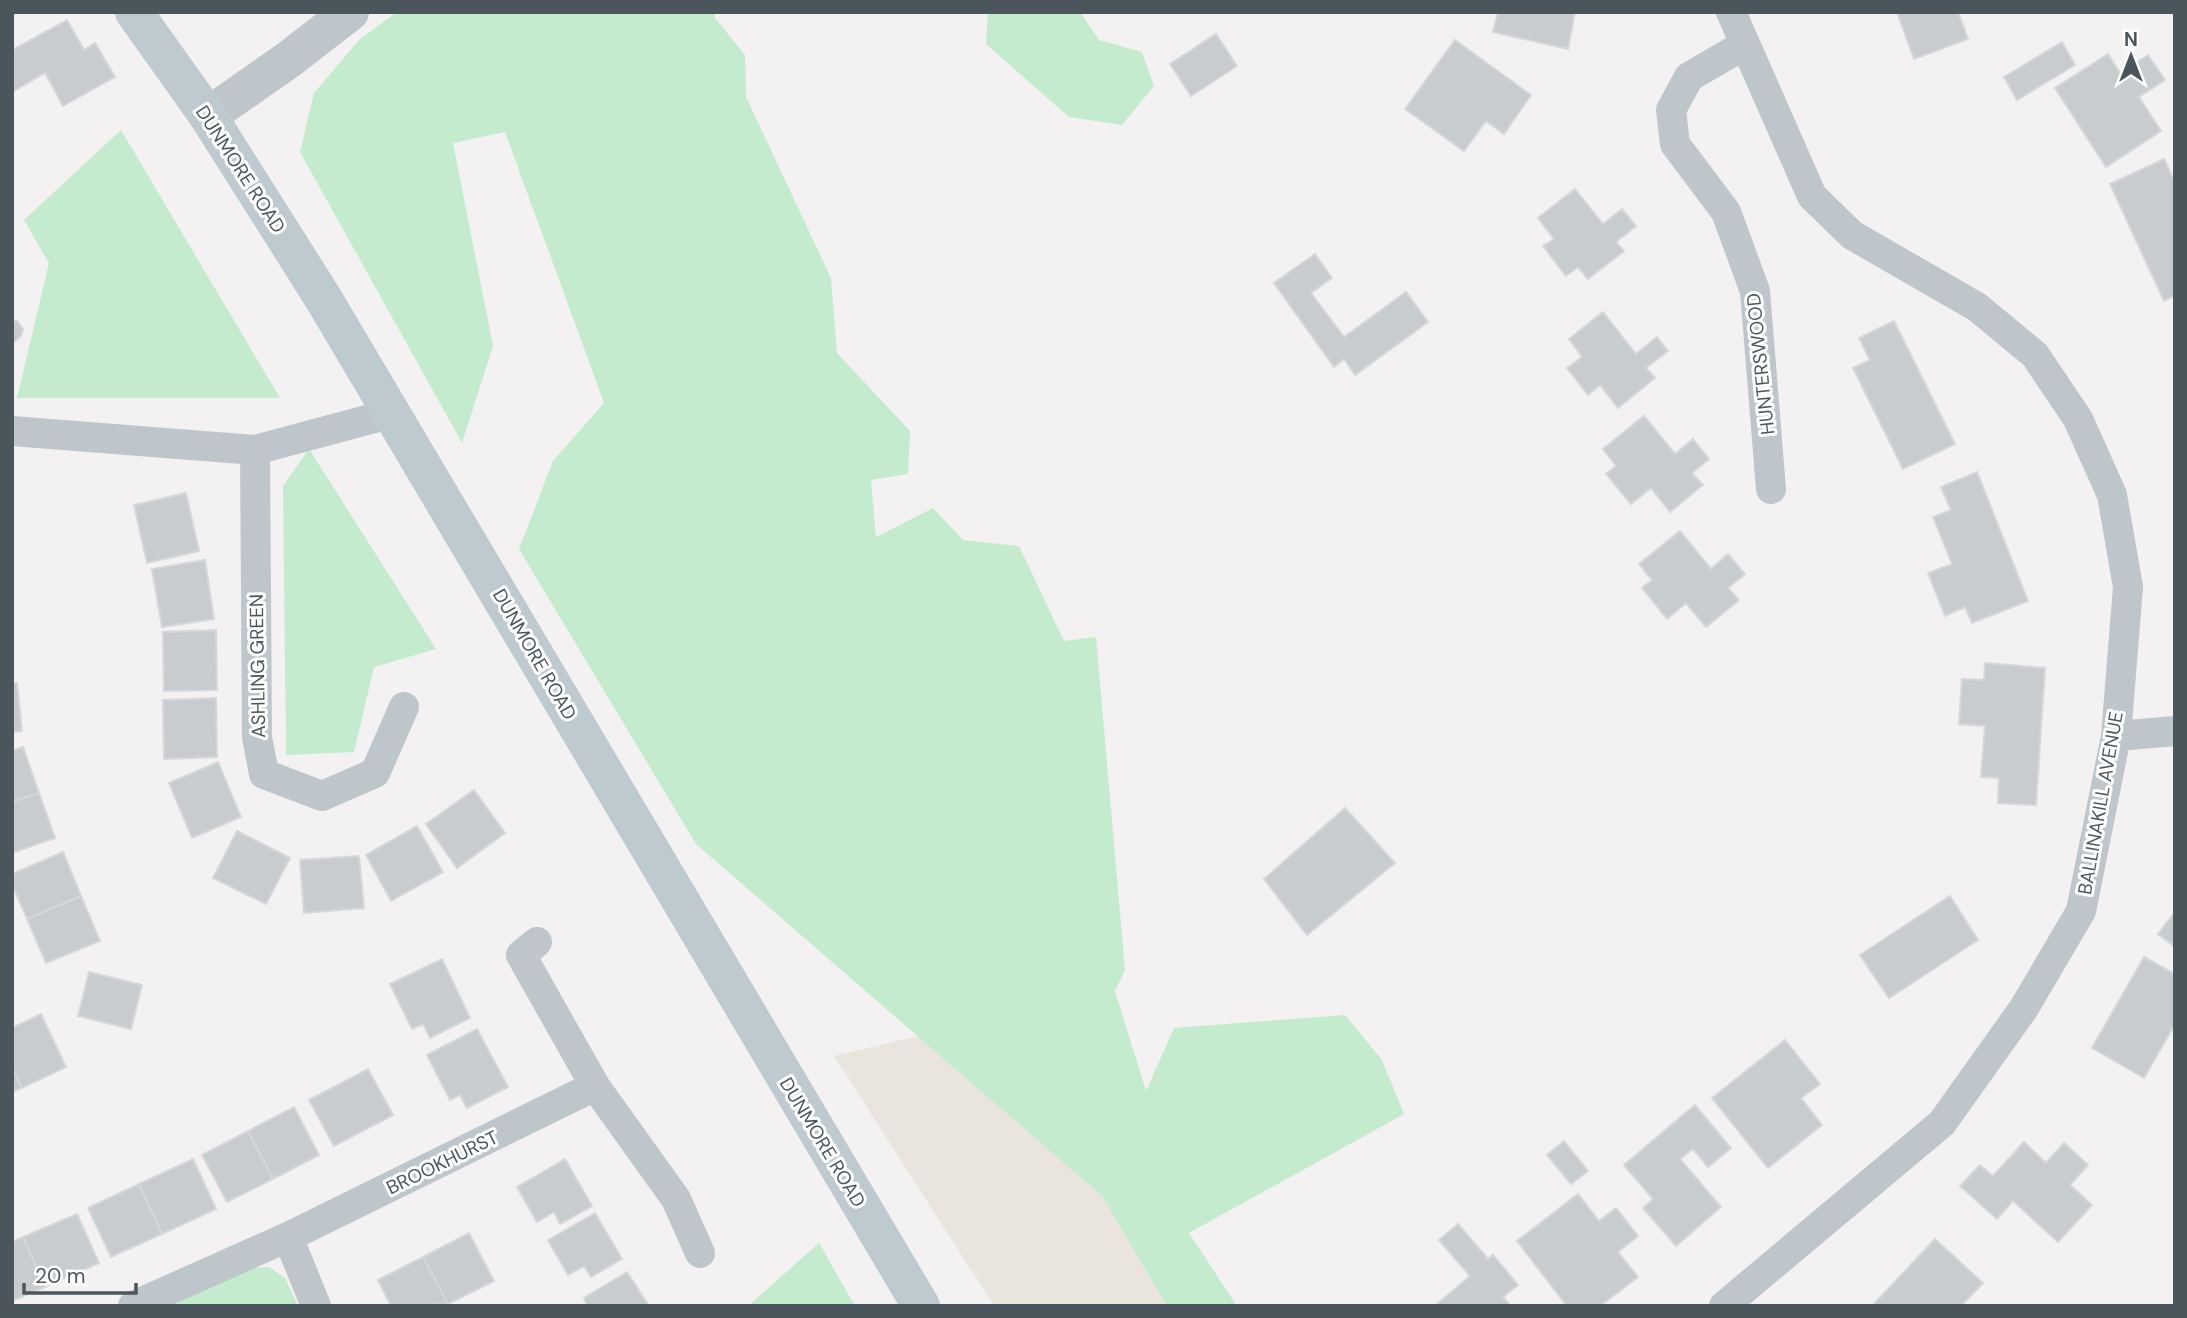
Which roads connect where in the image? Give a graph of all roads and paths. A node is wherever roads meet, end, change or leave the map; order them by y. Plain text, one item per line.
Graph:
1 (134, 12) edge
2 (350, 12) edge
3 (1731, 12) edge
4 (1744, 45) junction
5 (208, 116) junction
6 (393, 413) junction
7 (12, 431) edge
8 (255, 450) junction
9 (1771, 489) dead end
10 (404, 707) dead end
11 (2175, 731) edge
12 (2116, 736) junction
13 (537, 942) dead end
14 (595, 1086) junction
15 (288, 1237) junction
16 (700, 1254) dead end
17 (133, 1306) edge
18 (316, 1306) edge
19 (921, 1306) edge
20 (1724, 1306) edge

1 - 5 main road, DUNMORE ROAD
2 - 5 street
3 - 4 street, BALLINAKILL AVENUE
4 - 9 street, HUNTERSWOOD
4 - 12 street, BALLINAKILL AVENUE
5 - 6 main road, DUNMORE ROAD
6 - 8 street
6 - 19 main road, DUNMORE ROAD
7 - 8 street
8 - 10 street, ASHLING GREEN
11 - 12 street
12 - 20 street, BALLINAKILL AVENUE
13 - 14 street
14 - 15 street, BROOKHURST
14 - 16 street
15 - 17 street, BROOKHURST
15 - 18 street

